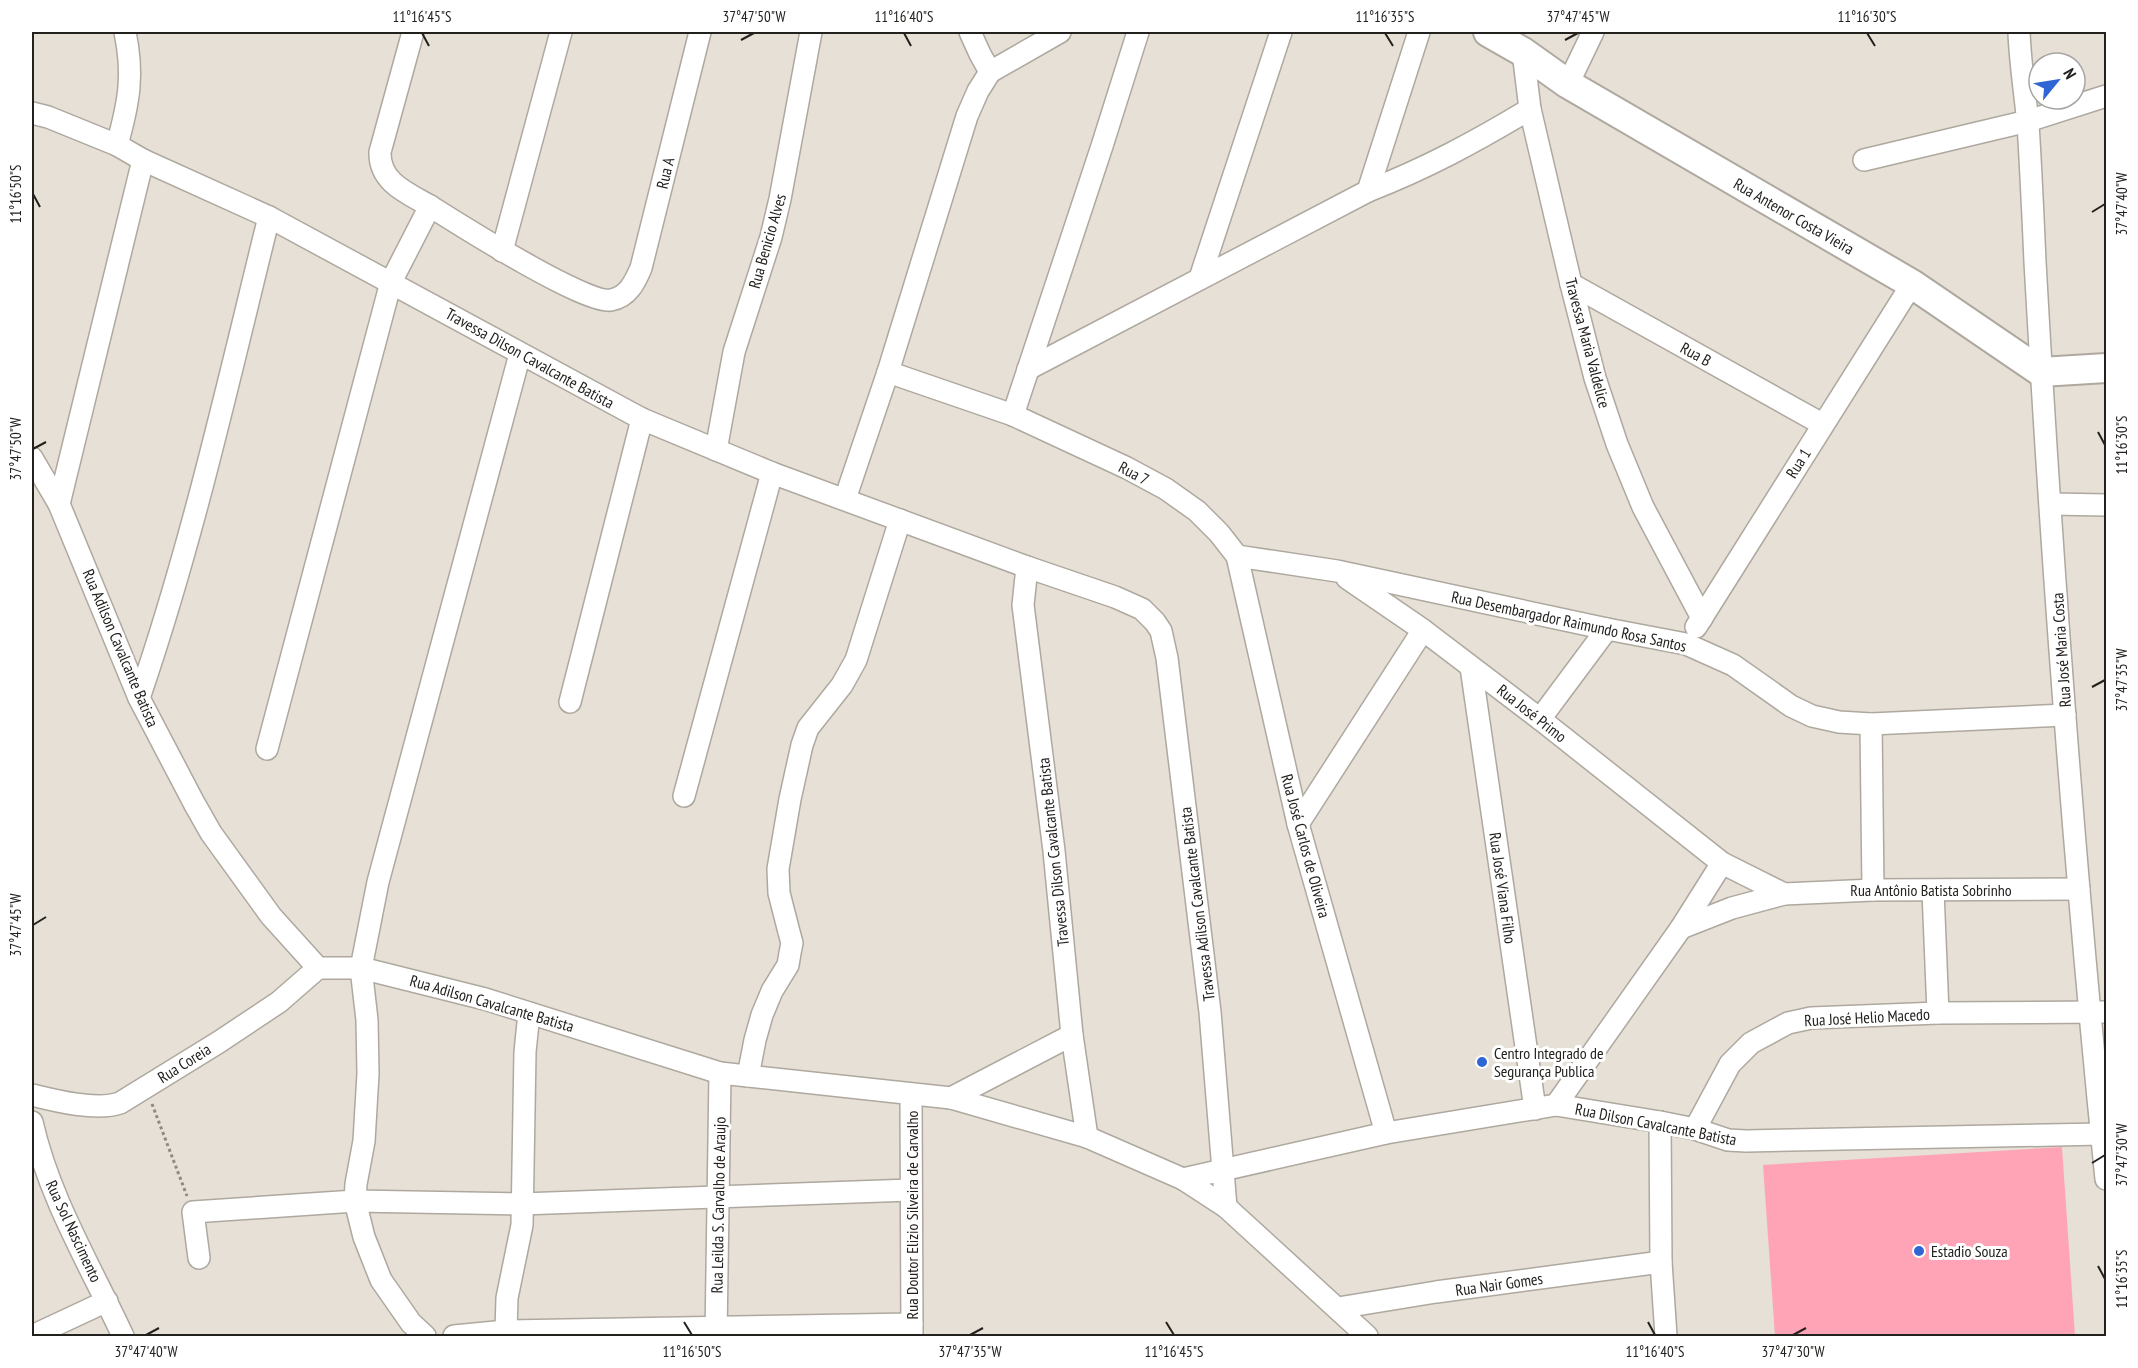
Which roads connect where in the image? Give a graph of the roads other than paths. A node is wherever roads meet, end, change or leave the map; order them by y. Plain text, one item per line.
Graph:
1 (125, 32) edge
2 (413, 32) edge
3 (561, 32) edge
4 (700, 32) edge
5 (811, 32) edge
6 (970, 32) edge
7 (1060, 32) edge
8 (1137, 32) edge
9 (1281, 32) edge
10 (1419, 32) edge
11 (1488, 32) edge
12 (1593, 32) edge
13 (2019, 32) edge
14 (1523, 51) junction
15 (990, 72) junction
16 (1568, 84) junction
17 (2106, 96) edge
18 (1530, 109) junction
19 (40, 115) edge
20 (2028, 121) junction
21 (117, 145) junction
22 (143, 160) junction
23 (1864, 160) dead end
24 (1368, 191) junction
25 (430, 206) junction
26 (269, 217) junction
27 (502, 251) junction
28 (1200, 278) junction
29 (391, 282) junction
30 (1571, 284) junction
31 (1912, 284) junction
32 (520, 354) junction
33 (2106, 368) edge
34 (1028, 369) junction
35 (888, 372) junction
36 (2042, 372) junction
37 (1013, 415) junction
38 (642, 419) junction
39 (1822, 424) junction
40 (716, 450) junction
41 (32, 458) edge
42 (772, 473) junction
43 (845, 499) junction
44 (58, 504) junction
45 (2051, 504) junction
46 (2106, 505) edge
47 (900, 520) junction
48 (1237, 556) junction
49 (1027, 567) junction
50 (1337, 571) junction
51 (1142, 609) joint
52 (1702, 618) junction
53 (1606, 629) junction
54 (1423, 630) junction
55 (1686, 644) junction
56 (1471, 667) junction
57 (139, 698) junction
58 (570, 702) dead end
59 (2065, 715) junction
60 (1540, 719) junction
61 (1871, 724) junction
62 (267, 748) dead end
63 (684, 796) dead end
64 (1299, 824) junction
65 (1722, 863) junction
66 (2079, 889) junction
67 (1873, 890) junction
68 (1933, 891) junction
69 (1784, 894) junction
70 (1681, 928) junction
71 (318, 968) junction
72 (361, 968) junction
73 (2099, 1012) edge
74 (530, 1013) junction
75 (1938, 1013) junction
76 (1072, 1035) junction
77 (720, 1072) junction
78 (748, 1076) junction
79 (32, 1095) edge
80 (911, 1095) junction
81 (951, 1098) junction
82 (1557, 1105) junction
83 (1535, 1109) junction
84 (32, 1122) edge
85 (1660, 1122) junction
86 (1695, 1129) junction
87 (1386, 1133) junction
88 (2102, 1134) junction
89 (1087, 1137) junction
90 (1223, 1169) junction
91 (1183, 1179) junction
92 (2106, 1179) edge
93 (911, 1190) junction
94 (718, 1197) junction
95 (355, 1201) junction
96 (522, 1203) junction
97 (1226, 1207) junction
98 (199, 1258) dead end
99 (1661, 1262) junction
100 (107, 1301) junction
101 (1338, 1308) junction
102 (912, 1330) edge
103 (506, 1331) junction
104 (715, 1332) edge
105 (32, 1336) edge
106 (123, 1336) edge
107 (425, 1336) edge
108 (454, 1336) edge
109 (1367, 1336) edge
110 (1666, 1336) edge

1 - 21 street
2 - 25 street
3 - 27 street
4 - 27 street, Rua A
5 - 40 street, Rua Benicio Alves
6 - 15 street
7 - 15 street
8 - 34 street
9 - 28 street
10 - 24 street
11 - 14 main road, Rua Antenor Costa Vieira
12 - 16 street
13 - 20 street, Rua José Maria Costa
14 - 16 main road, Rua Antenor Costa Vieira
14 - 18 street, Travessa Maria Valdelice
15 - 35 street
16 - 31 main road, Rua Antenor Costa Vieira
17 - 20 street
18 - 24 street
18 - 30 street, Travessa Maria Valdelice
19 - 21 street, Travessa Dilson Cavalcante Batista
20 - 23 street
20 - 36 street, Rua José Maria Costa
21 - 22 street, Travessa Dilson Cavalcante Batista
22 - 26 street, Travessa Dilson Cavalcante Batista
22 - 44 street
24 - 28 street
25 - 27 street
25 - 29 street
26 - 29 street, Travessa Dilson Cavalcante Batista
26 - 57 street
28 - 34 street
29 - 32 street, Travessa Dilson Cavalcante Batista
29 - 62 street
30 - 39 street, Rua B
30 - 52 street, Travessa Maria Valdelice
31 - 36 main road, Rua Antenor Costa Vieira
31 - 39 street, Rua 1
32 - 38 street, Travessa Dilson Cavalcante Batista
32 - 72 street
33 - 36 main road
34 - 37 street
35 - 37 street, Rua 7
35 - 43 street
36 - 45 street, Rua José Maria Costa
37 - 48 street, Rua 7
38 - 40 street, Travessa Dilson Cavalcante Batista
38 - 58 street
39 - 52 street, Rua 1
40 - 42 street, Travessa Dilson Cavalcante Batista
41 - 44 street, Rua Adilson Cavalcante Batista
42 - 43 street, Travessa Dilson Cavalcante Batista
42 - 63 street
43 - 47 street, Travessa Dilson Cavalcante Batista
44 - 57 street, Rua Adilson Cavalcante Batista
45 - 46 street
45 - 59 street, Rua José Maria Costa
47 - 49 street, Travessa Dilson Cavalcante Batista
47 - 78 street
48 - 50 street, Rua Desembargador Raimundo Rosa Santos
48 - 64 street, Rua José Carlos de Oliveira
49 - 51 street, Travessa Dilson Cavalcante Batista
49 - 76 street, Travessa Dilson Cavalcante Batista
50 - 53 street, Rua Desembargador Raimundo Rosa Santos
50 - 54 street, Rua José Primo
51 - 90 street, Travessa Adilson Cavalcante Batista
52 - 55 street, Rua 1
53 - 55 street, Rua Desembargador Raimundo Rosa Santos
53 - 60 street
54 - 56 street, Rua José Primo
54 - 64 street
55 - 61 street, Rua Desembargador Raimundo Rosa Santos
56 - 60 street, Rua José Primo
56 - 83 street, Rua José Viana Filho
57 - 71 street, Rua Adilson Cavalcante Batista
59 - 61 street, Rua Desembargador Raimundo Rosa Santos
59 - 66 street, Rua José Maria Costa
60 - 65 street, Rua José Primo
61 - 67 street
64 - 87 street, Rua José Carlos de Oliveira
65 - 69 street, Rua José Primo
65 - 70 street
66 - 68 street, Rua Antônio Batista Sobrinho
66 - 73 street, Rua José Maria Costa
67 - 68 street, Rua Antônio Batista Sobrinho
67 - 69 street, Rua Antônio Batista Sobrinho
68 - 75 street
69 - 70 street, Rua Antônio Batista Sobrinho
70 - 82 street
71 - 72 street, Rua Adilson Cavalcante Batista
71 - 79 street, Rua Coreia
72 - 74 street, Rua Adilson Cavalcante Batista
72 - 95 street
73 - 75 street, Rua José Helio Macedo
73 - 88 street, Rua José Maria Costa
74 - 77 street, Rua Adilson Cavalcante Batista
74 - 96 street
75 - 86 street, Rua José Helio Macedo
76 - 81 street
76 - 89 street, Travessa Dilson Cavalcante Batista
77 - 78 street, Rua Adilson Cavalcante Batista
77 - 94 street, Rua Leilda S. Carvalho de Araujo
78 - 80 street, Rua Adilson Cavalcante Batista
80 - 81 street, Rua Adilson Cavalcante Batista
80 - 93 street, Rua Doutor Elizio Silveira de Carvalho
81 - 89 street, Rua Adilson Cavalcante Batista
82 - 83 street, Rua Dilson Cavalcante Batista
82 - 85 street, Rua Dilson Cavalcante Batista
83 - 87 street, Rua Dilson Cavalcante Batista
84 - 100 street, Rua Sol Nascimento
85 - 86 street, Rua Dilson Cavalcante Batista
85 - 99 street
86 - 88 street, Rua Dilson Cavalcante Batista
87 - 90 street, Rua Dilson Cavalcante Batista
88 - 92 street, Rua José Maria Costa
89 - 91 street, Rua Adilson Cavalcante Batista
90 - 91 street, Rua Dilson Cavalcante Batista
90 - 97 street, Travessa Adilson Cavalcante Batista
91 - 97 street, Rua Adilson Cavalcante Batista
93 - 94 street
93 - 102 street, Rua Doutor Elizio Silveira de Carvalho
94 - 96 street
94 - 104 street, Rua Leilda S. Carvalho de Araujo
95 - 96 street
95 - 98 street
95 - 107 street
96 - 103 street
97 - 101 street, Rua Adilson Cavalcante Batista
99 - 101 street, Rua Nair Gomes
99 - 110 street
100 - 105 street
100 - 106 street, Rua Sol Nascimento
101 - 109 street, Rua Adilson Cavalcante Batista
102 - 104 street
103 - 104 street
103 - 108 street

